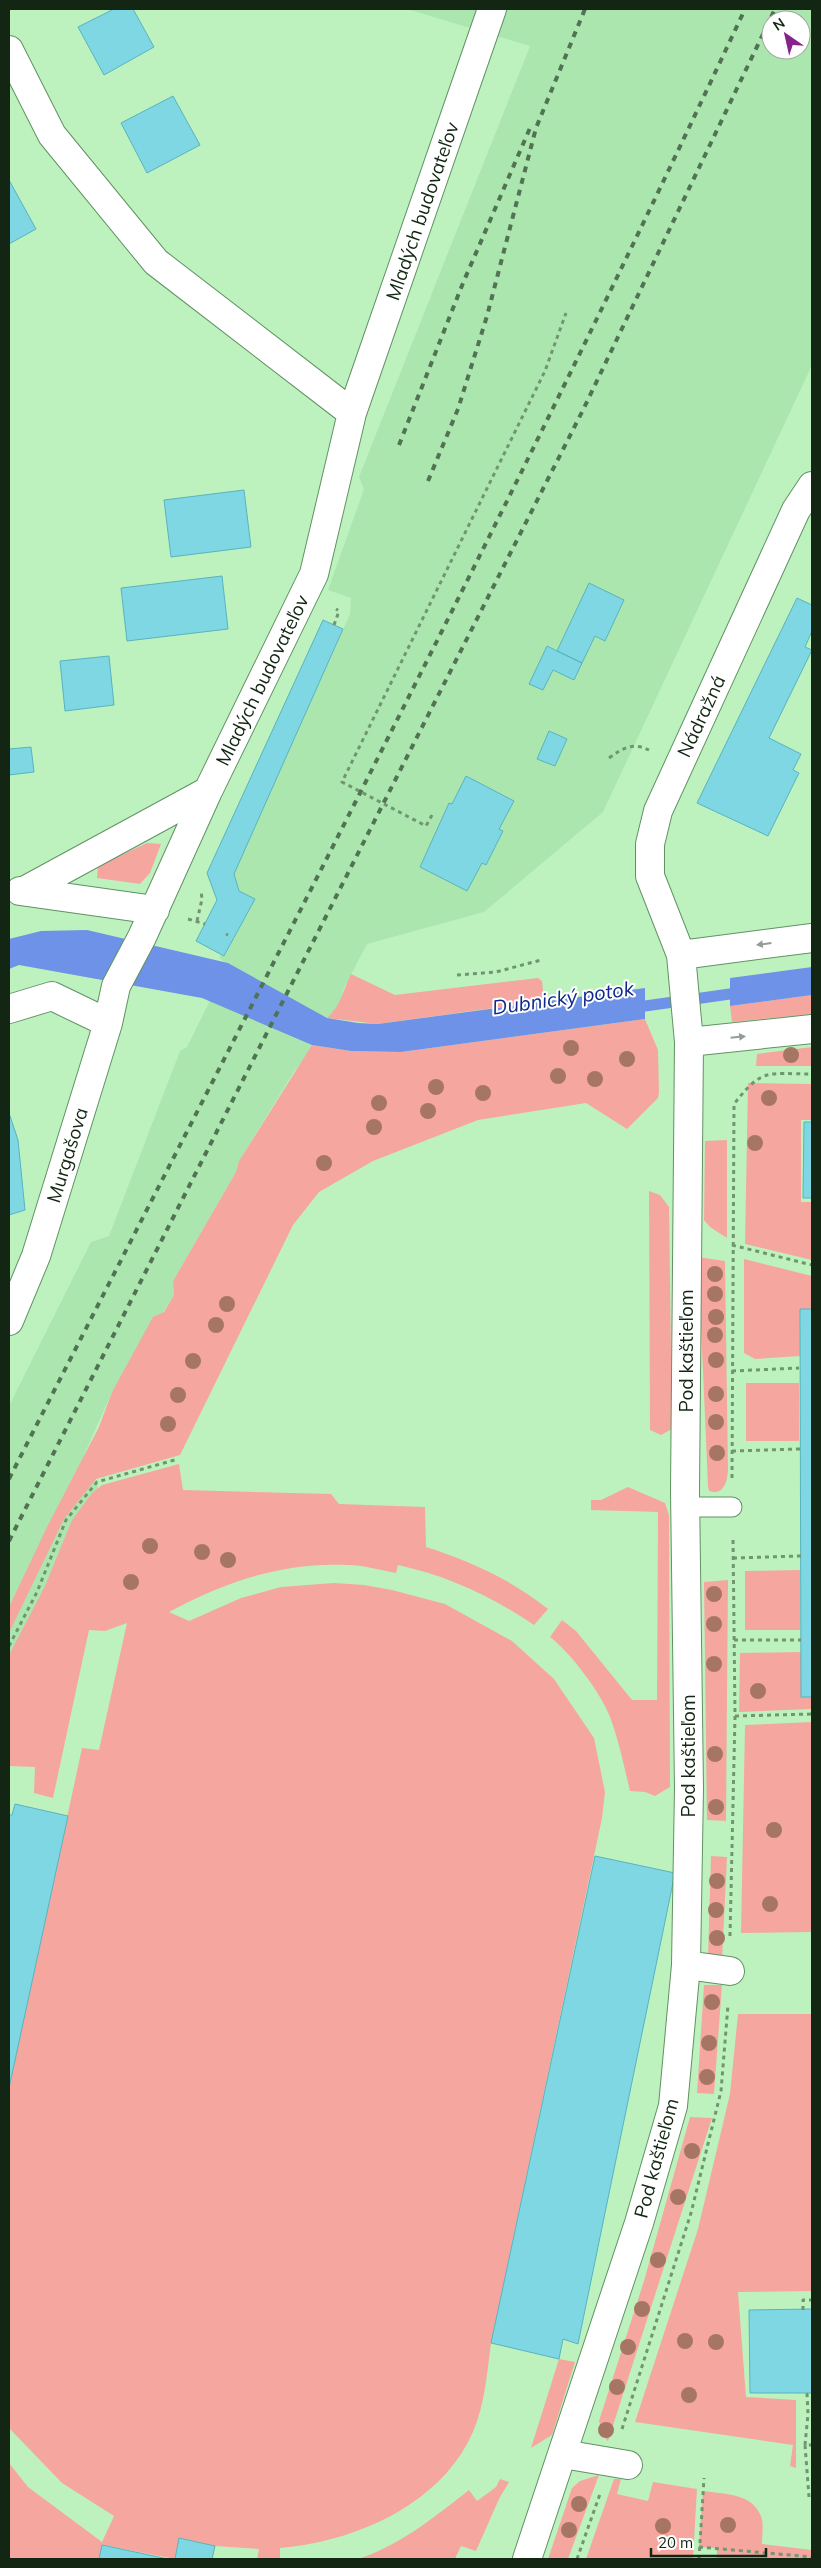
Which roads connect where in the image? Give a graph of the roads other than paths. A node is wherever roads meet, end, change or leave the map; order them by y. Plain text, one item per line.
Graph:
1 (492, 9) edge
2 (9, 50) edge
3 (352, 412) junction
4 (812, 486) edge
5 (208, 791) junction
6 (16, 891) edge
7 (155, 910) junction
8 (812, 938) edge
9 (681, 955) junction
10 (116, 986) joint
11 (9, 1009) edge
12 (108, 1022) junction
13 (812, 1030) edge
14 (689, 1042) junction
15 (9, 1321) edge
16 (686, 1507) junction
17 (732, 1507) dead end
18 (686, 1965) junction
19 (730, 1971) dead end
20 (563, 2454) junction
21 (628, 2465) dead end
22 (527, 2559) edge

1 - 3 street, Mladých budovateľov
2 - 3 street
3 - 5 street, Mladých budovateľov
4 - 9 street, Nádražná
5 - 6 street
5 - 7 street, Mladých budovateľov
6 - 7 street
7 - 10 street, Mladých budovateľov
8 -> 9 street
9 - 14 street, Pod kaštieľom
10 - 12 street, Murgašova
11 - 12 street
12 - 15 street, Murgašova
14 -> 13 street
14 - 16 street, Pod kaštieľom
16 - 17 lane
16 - 18 street, Pod kaštieľom
18 - 19 street
18 - 20 street, Pod kaštieľom
20 - 21 street
20 - 22 street, Pod kaštieľom

